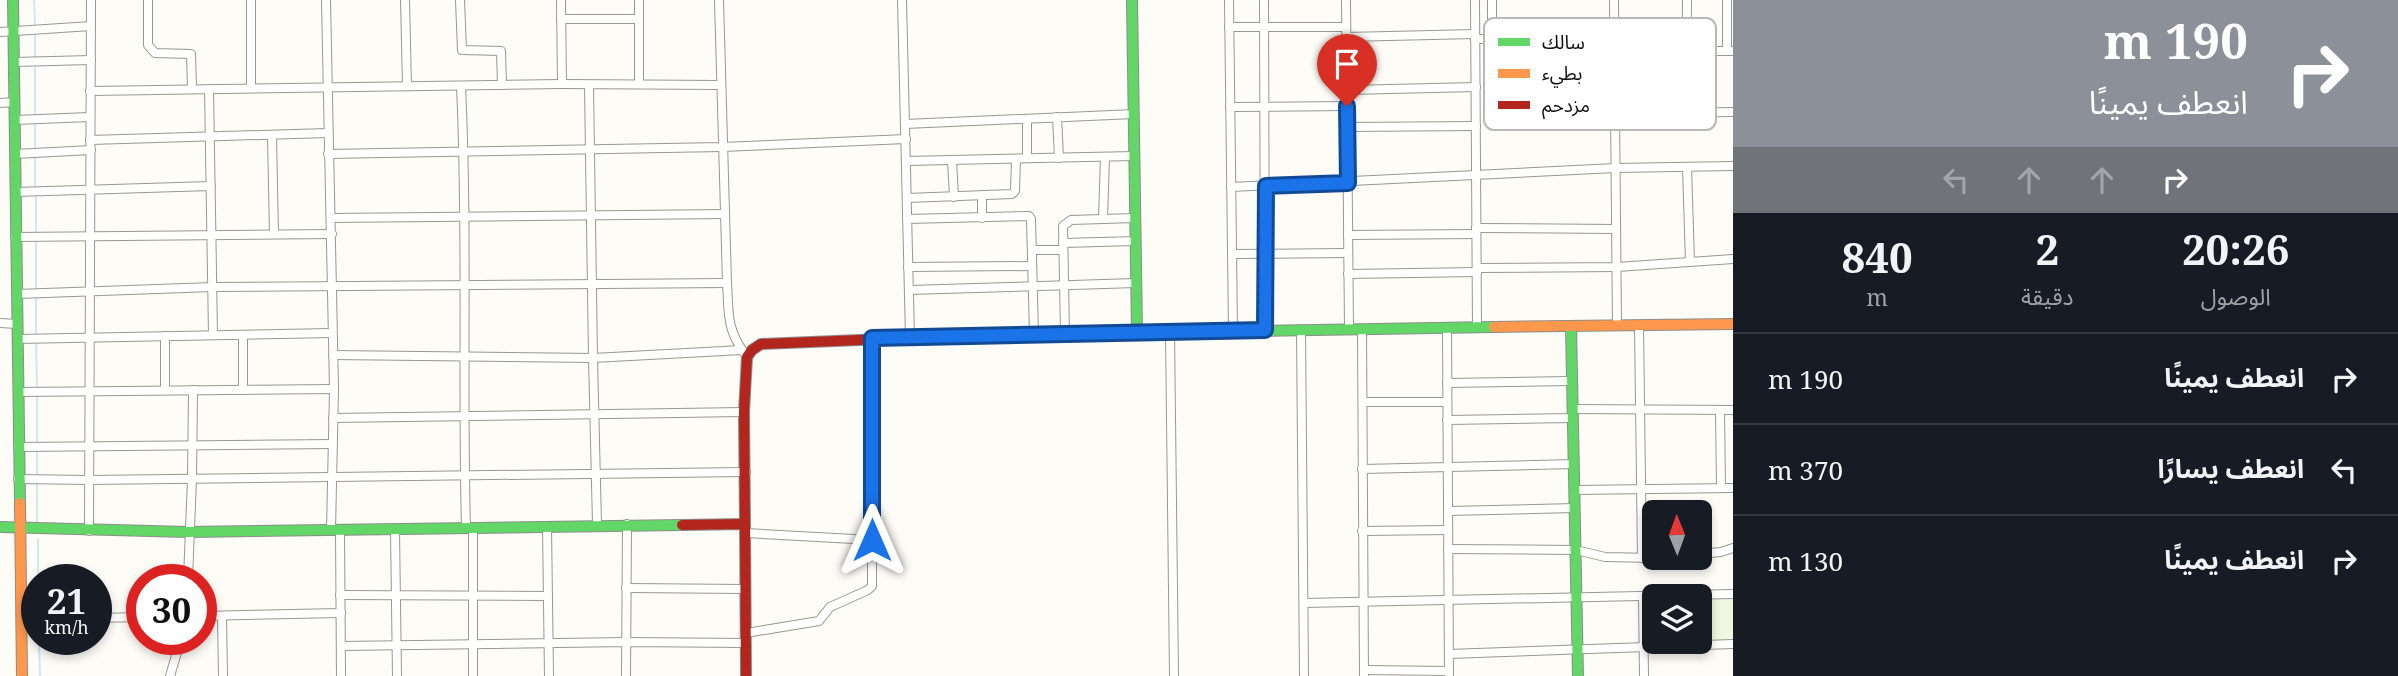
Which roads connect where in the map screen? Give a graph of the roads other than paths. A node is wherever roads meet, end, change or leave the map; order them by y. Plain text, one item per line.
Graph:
1 (13, 0) edge
2 (91, 0) edge
3 (148, 0) edge
4 (251, 0) edge
5 (326, 0) edge
6 (405, 0) edge
7 (460, 0) edge
8 (561, 0) edge
9 (639, 0) edge
10 (719, 0) edge
11 (902, 0) edge
12 (1132, 0) edge
13 (1229, 0) edge
14 (1264, 0) edge
15 (1346, 0) edge
16 (1475, 0) edge
17 (1492, 0) edge
18 (1614, 0) edge
19 (1687, 0) edge
20 (1727, 0) edge
21 (1492, 18) edge
22 (1614, 18) edge
23 (1687, 18) edge
24 (561, 19) junction
25 (639, 19) junction
26 (91, 26) junction
27 (1230, 27) junction
28 (1264, 27) junction
29 (1346, 27) junction
30 (13, 31) junction
31 (0, 32) edge
32 (1346, 37) junction
33 (1475, 37) junction
34 (1484, 37) edge
35 (1730, 51) edge
36 (90, 60) junction
37 (14, 62) junction
38 (562, 84) junction
39 (639, 84) junction
40 (502, 85) junction
41 (589, 85) junction
42 (721, 85) junction
43 (407, 86) junction
44 (461, 86) junction
45 (328, 87) junction
46 (1476, 87) junction
47 (251, 88) junction
48 (192, 89) junction
49 (209, 89) junction
50 (1347, 90) junction
51 (90, 91) junction
52 (14, 102) junction
53 (0, 103) edge
54 (1347, 106) junction
55 (1230, 107) junction
56 (1265, 107) junction
57 (1134, 114) junction
58 (90, 117) junction
59 (1057, 117) junction
60 (1027, 119) junction
61 (15, 120) junction
62 (905, 124) junction
63 (1476, 125) junction
64 (1347, 127) junction
65 (1615, 130) edge
66 (328, 133) junction
67 (272, 136) junction
68 (210, 137) junction
69 (905, 139) junction
70 (90, 140) junction
71 (722, 147) junction
72 (91, 150) junction
73 (591, 150) junction
74 (15, 153) junction
75 (464, 153) junction
76 (328, 155) junction
77 (1135, 156) junction
78 (1105, 157) junction
79 (1059, 158) junction
80 (1016, 159) junction
81 (1027, 159) junction
82 (952, 160) junction
83 (906, 161) junction
84 (1733, 166) edge
85 (1687, 167) junction
86 (1616, 168) junction
87 (1476, 175) junction
88 (1348, 183) junction
89 (211, 186) junction
90 (1266, 186) junction
91 (1231, 187) junction
92 (91, 189) junction
93 (15, 192) junction
94 (982, 195) junction
95 (954, 197) junction
96 (907, 198) junction
97 (725, 214) junction
98 (591, 215) junction
99 (465, 216) junction
100 (331, 218) junction
101 (982, 218) junction
102 (1135, 218) junction
103 (907, 219) junction
104 (1103, 219) junction
105 (1616, 229) junction
106 (1476, 231) junction
107 (274, 234) junction
108 (332, 234) junction
109 (211, 235) junction
110 (1348, 235) junction
111 (91, 236) junction
112 (15, 237) junction
113 (1136, 241) junction
114 (1063, 247) junction
115 (1032, 250) junction
116 (1348, 253) junction
117 (1232, 254) junction
118 (1265, 254) junction
119 (1733, 259) edge
120 (1690, 262) junction
121 (1032, 266) junction
122 (908, 267) junction
123 (1617, 267) junction
124 (1477, 270) junction
125 (1348, 274) junction
126 (727, 283) junction
127 (1136, 283) junction
128 (592, 284) junction
129 (332, 285) junction
130 (464, 286) junction
131 (1033, 286) junction
132 (1064, 286) junction
133 (213, 287) junction
134 (909, 290) junction
135 (91, 292) junction
136 (17, 294) junction
137 (0, 323) edge
138 (17, 324) junction
139 (1733, 324) edge
140 (1617, 326) junction
141 (1639, 326) junction
142 (1571, 327) junction
143 (1447, 328) junction
144 (1477, 328) junction
145 (1349, 329) junction
146 (1363, 329) junction
147 (1265, 330) junction
148 (1301, 330) junction
149 (1170, 331) junction
150 (1233, 331) junction
151 (1137, 332) junction
152 (332, 333) junction
153 (1065, 334) junction
154 (213, 335) junction
155 (243, 335) junction
156 (1034, 335) junction
157 (91, 337) junction
158 (165, 337) junction
159 (872, 338) junction
160 (910, 338) junction
161 (17, 339) junction
162 (745, 354) junction
163 (333, 355) junction
164 (464, 357) junction
165 (593, 358) junction
166 (1572, 381) junction
167 (1447, 383) junction
168 (334, 389) junction
169 (90, 390) junction
170 (165, 390) junction
171 (193, 390) junction
172 (243, 390) junction
173 (18, 392) junction
174 (1364, 402) junction
175 (1447, 402) junction
176 (1720, 410) junction
177 (1733, 410) edge
178 (1640, 411) junction
179 (744, 412) junction
180 (1573, 414) junction
181 (595, 416) junction
182 (333, 418) junction
183 (464, 418) junction
184 (1447, 420) junction
185 (333, 444) junction
186 (90, 445) junction
187 (193, 446) junction
188 (18, 447) junction
189 (1574, 464) junction
190 (1447, 467) junction
191 (1362, 469) junction
192 (746, 472) junction
193 (596, 473) junction
194 (464, 476) junction
195 (333, 477) junction
196 (18, 479) junction
197 (192, 479) junction
198 (89, 480) junction
199 (1721, 488) junction
200 (1733, 488) edge
201 (1642, 489) junction
202 (1574, 490) junction
203 (1642, 500) edge
204 (1575, 508) junction
205 (1448, 511) junction
206 (597, 524) junction
207 (627, 524) junction
208 (547, 526) junction
209 (0, 527) edge
210 (19, 527) junction
211 (469, 528) junction
212 (746, 529) junction
213 (336, 530) junction
214 (395, 530) junction
215 (1448, 530) junction
216 (89, 531) junction
217 (1363, 531) junction
218 (188, 532) junction
219 (872, 540) junction
220 (1733, 548) edge
221 (1448, 549) junction
222 (1576, 550) junction
223 (1712, 553) edge
224 (1642, 558) edge
225 (188, 564) edge
226 (626, 588) junction
227 (746, 589) junction
228 (473, 594) junction
229 (1733, 594) edge
230 (340, 595) junction
231 (396, 595) junction
232 (1712, 595) edge
233 (548, 596) junction
234 (1642, 597) edge
235 (1577, 598) junction
236 (1448, 601) junction
237 (1362, 602) junction
238 (1304, 603) junction
239 (341, 613) junction
240 (217, 616) edge
241 (222, 616) junction
242 (21, 620) edge
243 (746, 638) junction
244 (626, 642) junction
245 (549, 643) junction
246 (1733, 644) edge
247 (473, 645) junction
248 (1712, 645) edge
249 (341, 646) junction
250 (397, 646) junction
251 (1642, 648) edge
252 (1578, 651) junction
253 (1449, 654) junction
254 (1644, 654) edge
255 (22, 655) edge
256 (176, 655) edge
257 (1364, 673) edge
258 (1449, 674) edge
259 (22, 676) edge
260 (170, 676) edge
261 (223, 676) edge
262 (341, 676) edge
263 (397, 676) edge
264 (473, 676) edge
265 (549, 676) edge
266 (626, 676) edge
267 (746, 676) edge
268 (1174, 676) edge
269 (1304, 676) edge
270 (1578, 676) edge
271 (1644, 676) edge

1 - 30 main road
2 - 26 street
3 - 48 street
4 - 47 street
5 - 45 street
6 - 43 street
7 - 40 street
8 - 24 street
9 - 25 street
10 - 42 street
11 - 62 street
12 - 57 main road
13 - 27 street
14 - 28 street
15 - 29 street
16 - 33 street
17 - 21 street
18 - 22 street
19 - 23 street
20 - 35 street
24 - 25 street
24 - 38 street
25 - 39 street
26 - 30 street
26 - 36 street
27 - 28 street
27 - 55 street
28 - 29 street
28 - 56 street
29 - 32 street
30 - 31 street
30 - 37 main road
32 - 33 street
32 - 50 street
33 - 34 street
33 - 46 street
36 - 37 street
36 - 51 street
37 - 52 main road
38 - 40 street
38 - 41 street
39 - 41 street
39 - 42 street
40 - 44 street
41 - 73 street
42 - 71 street
43 - 44 street
43 - 45 street
44 - 75 street
45 - 47 street
45 - 66 street
46 - 50 street
46 - 63 street
47 - 49 street
48 - 49 street
48 - 51 street
49 - 68 street
50 - 54 street
51 - 58 street
52 - 53 street
52 - 61 main road
54 - 56 street
54 - 64 street
55 - 56 street
55 - 91 street
56 - 90 street
57 - 59 street
57 - 77 main road
58 - 61 street
58 - 70 street
59 - 60 street
59 - 79 street
60 - 62 street
60 - 81 street
61 - 74 main road
62 - 69 street
63 - 64 street
63 - 87 street
64 - 88 street
65 - 86 street
66 - 67 street
66 - 76 street
67 - 68 street
67 - 107 street
68 - 70 street
68 - 89 street
69 - 71 street
69 - 83 street
70 - 72 street
71 - 73 street
71 - 97 street
72 - 74 street
72 - 92 street
73 - 75 street
73 - 98 street
74 - 93 main road
75 - 76 street
75 - 99 street
76 - 100 street
77 - 78 street
77 - 102 main road
78 - 79 street
78 - 104 street
79 - 81 street
80 - 81 street
80 - 82 street
80 - 94 street
82 - 83 street
82 - 95 street
83 - 96 street
84 - 85 street
85 - 86 street
85 - 120 street
86 - 87 street
86 - 105 street
87 - 88 street
87 - 106 street
88 - 90 street
88 - 110 street
89 - 92 street
89 - 109 street
90 - 91 street
90 - 118 street
91 - 117 street
92 - 93 street
92 - 111 street
93 - 112 main road
94 - 95 street
94 - 101 street
95 - 96 street
96 - 103 street
97 - 98 street
97 - 126 street
98 - 99 street
98 - 128 street
99 - 100 street
99 - 130 street
100 - 108 street
101 - 103 street
101 - 115 street
102 - 104 street
102 - 113 main road
103 - 122 street
104 - 114 street
105 - 106 street
105 - 123 street
106 - 110 street
106 - 124 street
107 - 108 street
107 - 109 street
108 - 129 street
109 - 111 street
109 - 133 street
110 - 116 street
111 - 112 street
111 - 135 street
112 - 136 main road
113 - 114 street
113 - 127 main road
114 - 115 street
114 - 132 street
115 - 121 street
116 - 118 street
116 - 125 street
117 - 118 street
117 - 150 street
118 - 147 street
119 - 120 street
120 - 123 street
121 - 122 street
121 - 131 street
122 - 134 street
123 - 124 street
123 - 140 street
124 - 125 street
124 - 144 street
125 - 145 street
126 - 128 street
126 - 162 street
127 - 132 street
127 - 151 main road
128 - 130 street
128 - 165 street
129 - 130 street
129 - 133 street
129 - 152 street
130 - 164 street
131 - 132 street
131 - 134 street
131 - 156 street
132 - 153 street
133 - 135 street
133 - 154 street
134 - 160 street
135 - 136 street
135 - 157 street
136 - 138 main road
137 - 138 street
138 - 161 main road
139 - 141 main road
140 - 141 main road
140 - 142 main road
141 - 178 street
142 - 144 main road
142 - 166 main road
143 - 144 main road
143 - 146 main road
143 - 167 street
145 - 146 main road
145 - 148 main road
146 - 174 street
147 - 148 main road
147 - 150 main road
148 - 238 street
149 - 150 main road
149 - 151 main road
149 - 268 street
151 - 153 main road
152 - 155 street
152 - 163 street
153 - 156 main road
154 - 155 street
154 - 158 street
155 - 172 street
156 - 160 main road
157 - 158 street
157 - 161 street
157 - 169 street
158 - 170 street
159 - 160 main road
159 - 162 main road
159 - 219 street
161 - 173 main road
162 - 165 street
162 - 179 main road
163 - 164 street
163 - 168 street
164 - 165 street
164 - 183 street
165 - 181 street
166 - 167 street
166 - 180 main road
167 - 175 street
168 - 172 street
168 - 182 street
169 - 170 street
169 - 173 street
169 - 186 street
170 - 171 street
171 - 172 street
171 - 187 street
173 - 188 main road
174 - 175 street
174 - 191 street
175 - 184 street
176 - 177 street
176 - 178 street
176 - 199 street
178 - 180 street
178 - 201 street
179 - 181 street
179 - 192 main road
180 - 184 street
180 - 189 main road
181 - 183 street
181 - 193 street
182 - 183 street
182 - 185 street
183 - 194 street
184 - 190 street
185 - 187 street
185 - 195 street
186 - 187 street
186 - 188 street
186 - 198 street
187 - 197 street
188 - 196 main road
189 - 190 street
189 - 202 main road
190 - 191 street
190 - 205 street
191 - 217 street
192 - 193 street
192 - 212 main road
193 - 194 street
193 - 206 street
194 - 195 street
194 - 211 street
195 - 197 street
195 - 213 street
196 - 198 street
196 - 210 main road
197 - 198 street
197 - 218 street
198 - 216 street
199 - 200 street
199 - 201 street
201 - 202 street
201 - 203 street
202 - 204 main road
204 - 205 street
204 - 222 main road
205 - 215 street
206 - 207 main road
206 - 208 main road
207 - 212 main road
207 - 226 street
208 - 211 main road
208 - 233 street
209 - 210 main road
210 - 216 main road
210 - 242 main road
211 - 214 main road
211 - 228 street
212 - 219 street
212 - 227 main road
213 - 214 main road
213 - 218 main road
213 - 230 street
214 - 231 street
215 - 217 street
215 - 221 street
216 - 218 main road
217 - 237 street
218 - 225 street
219 - 243 street
220 - 223 street
221 - 222 street
221 - 236 street
222 - 224 street
222 - 235 main road
226 - 227 street
226 - 244 street
227 - 243 main road
228 - 231 street
228 - 233 street
228 - 247 street
229 - 232 street
230 - 231 street
230 - 239 street
231 - 250 street
233 - 245 street
234 - 235 street
235 - 236 street
235 - 252 main road
236 - 237 street
236 - 253 street
237 - 238 street
237 - 257 street
238 - 269 street
239 - 241 street
239 - 249 street
240 - 241 street
241 - 261 street
243 - 244 street
243 - 267 main road
244 - 245 street
244 - 266 street
245 - 247 street
245 - 265 street
246 - 248 street
247 - 250 street
247 - 264 street
249 - 250 street
249 - 262 street
250 - 263 street
251 - 252 street
252 - 253 street
252 - 270 main road
253 - 258 street
254 - 271 street
255 - 259 main road
256 - 260 street
257 - 258 street

